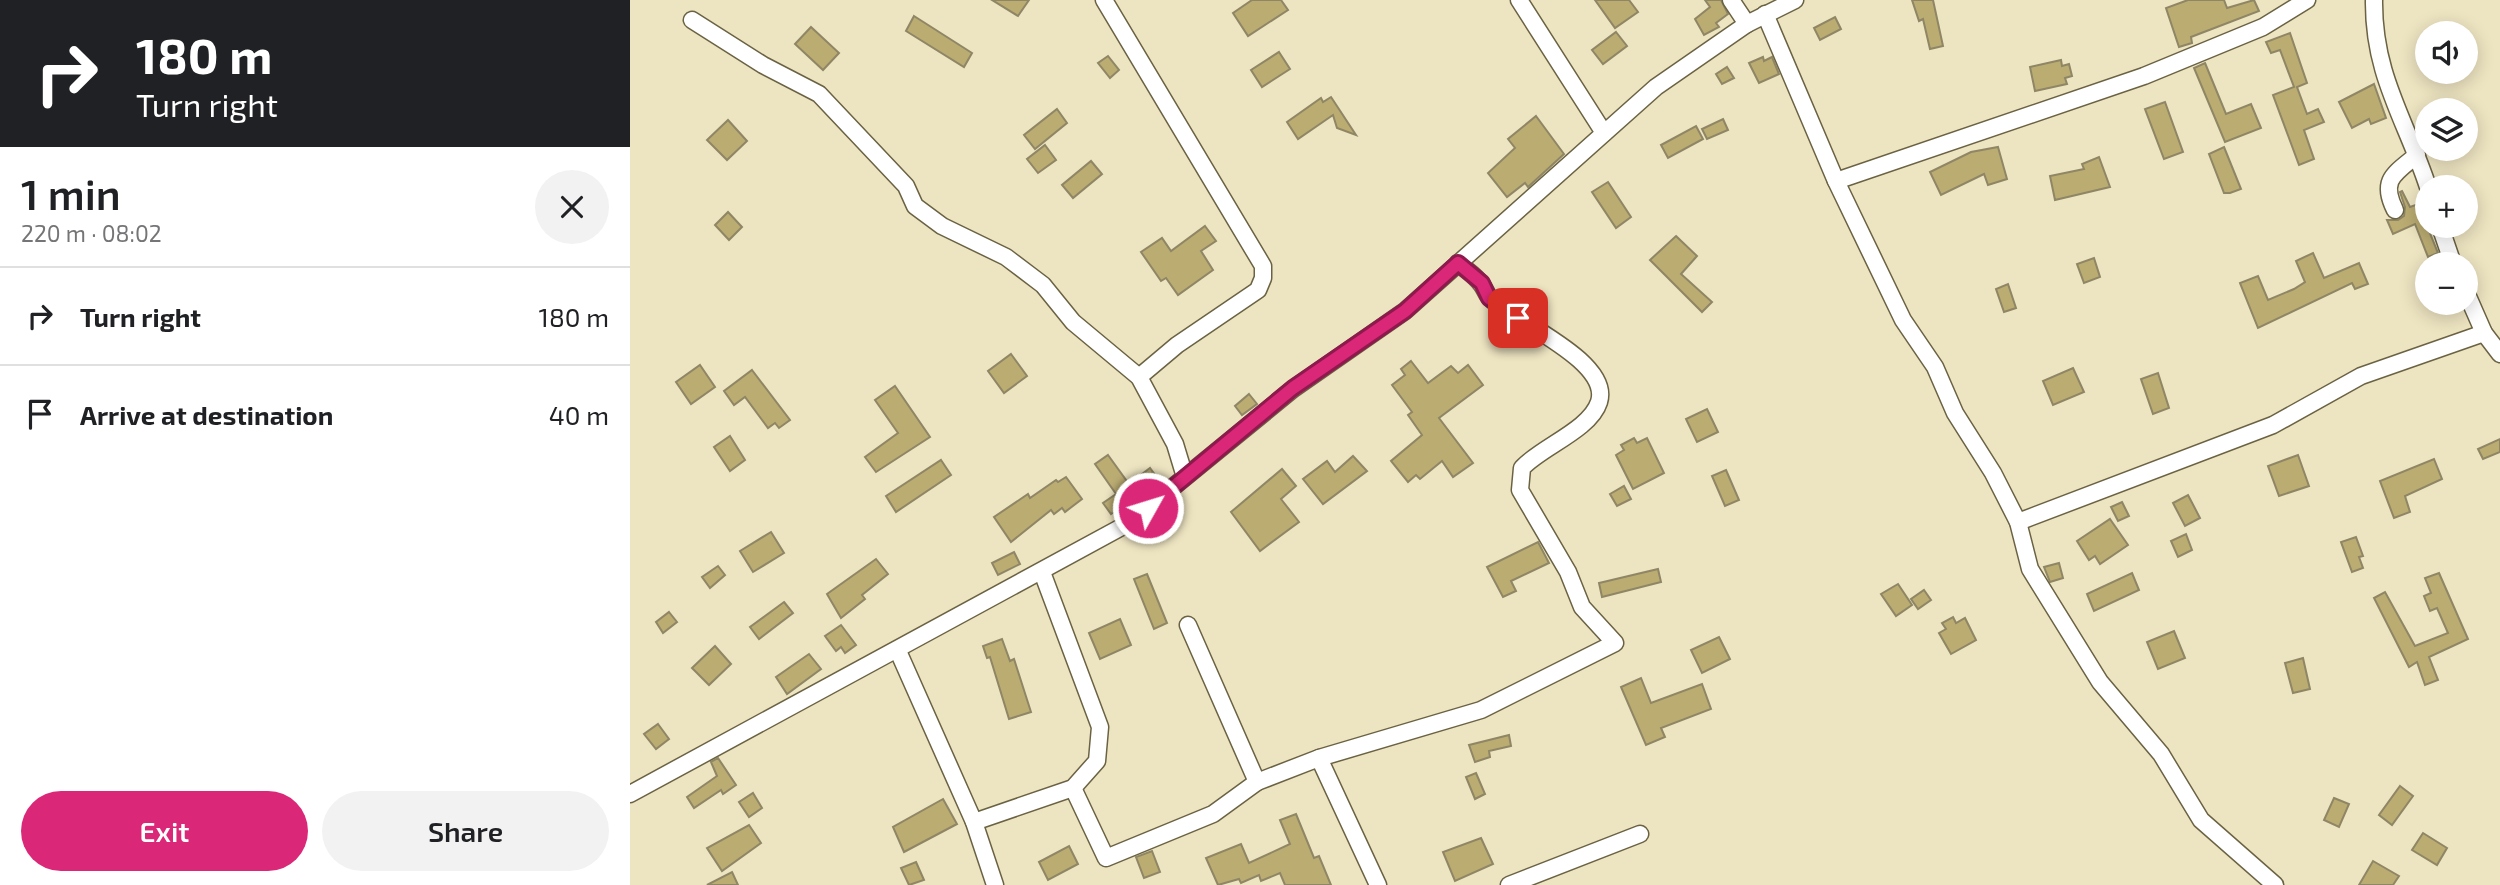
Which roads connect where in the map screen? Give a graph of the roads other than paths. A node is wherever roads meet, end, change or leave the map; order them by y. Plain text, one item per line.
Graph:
1 (1104, 0) edge
2 (1519, 0) edge
3 (1731, 0) edge
4 (1795, 0) edge
5 (2307, 0) edge
6 (2374, 0) edge
7 (1765, 14) junction
8 (692, 20) dead end
9 (1747, 24) junction
10 (1604, 133) junction
11 (2415, 151) edge
12 (2415, 157) edge
13 (1836, 181) junction
14 (2395, 210) dead end
15 (1458, 263) junction
16 (2476, 315) edge
17 (2484, 332) junction
18 (2500, 354) edge
19 (1139, 377) junction
20 (1185, 477) junction
21 (2018, 522) junction
22 (1042, 572) junction
23 (1188, 625) dead end
24 (898, 651) junction
25 (1320, 758) junction
26 (1257, 782) junction
27 (1073, 788) junction
28 (630, 794) edge
29 (974, 822) junction
30 (1640, 834) dead end
31 (995, 885) edge
32 (1378, 885) edge
33 (1509, 885) edge
34 (2275, 885) edge

1 - 19 street
2 - 10 street
3 - 9 street
4 - 7 street
5 - 13 street
6 - 11 street
7 - 9 street
7 - 13 street
8 - 19 street
9 - 10 street
10 - 15 street
12 - 14 street
13 - 21 street
15 - 20 street
15 - 25 street
16 - 17 street
17 - 18 street
17 - 21 street
19 - 20 street
20 - 22 street
21 - 34 street
22 - 24 street
22 - 27 street
23 - 26 street
24 - 28 street
24 - 29 street
25 - 26 street
25 - 32 street
26 - 27 street
27 - 29 street
29 - 31 street
30 - 33 street

